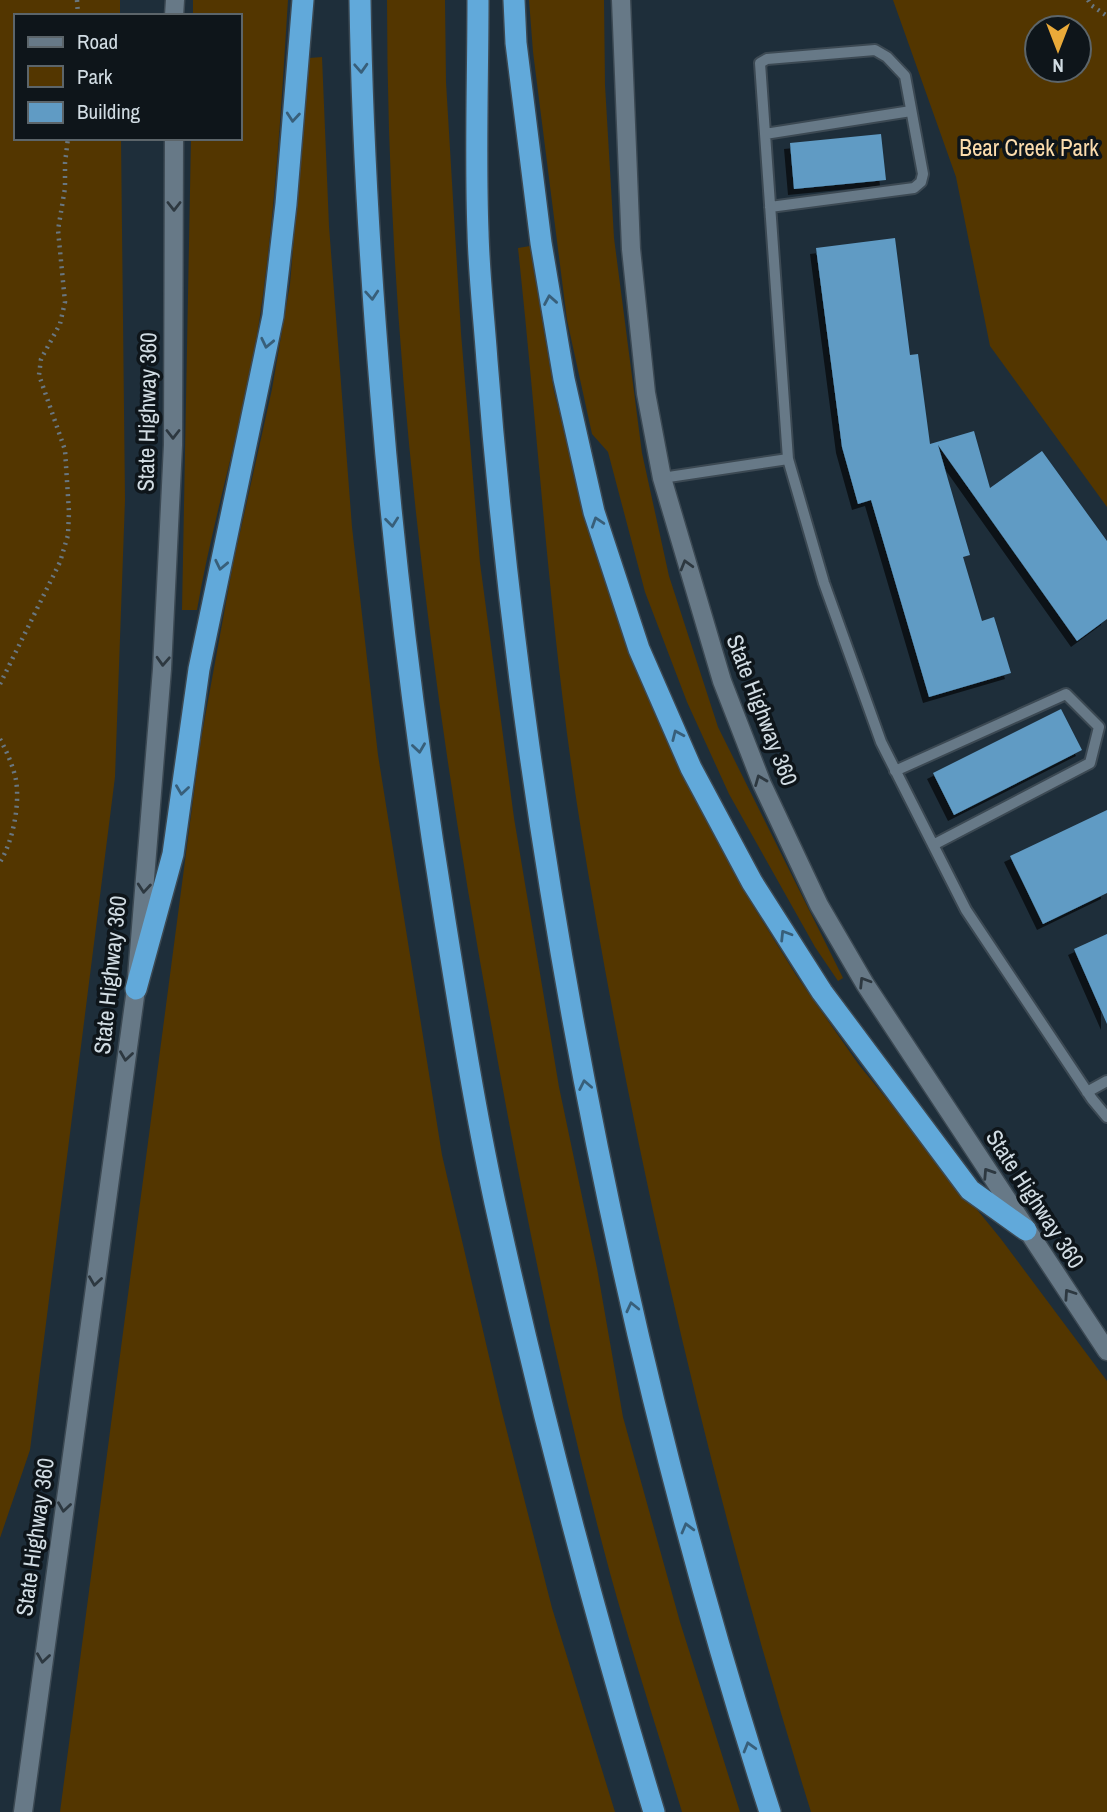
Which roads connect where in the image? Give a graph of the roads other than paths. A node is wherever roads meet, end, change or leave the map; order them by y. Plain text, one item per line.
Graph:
1 (303, 0) edge
2 (360, 0) edge
3 (478, 0) edge
4 (514, 0) edge
5 (621, 0) edge
6 (911, 111) junction
7 (765, 134) junction
8 (174, 140) edge
9 (770, 207) junction
10 (788, 459) junction
11 (662, 478) junction
12 (895, 771) junction
13 (933, 845) junction
14 (136, 989) junction
15 (1107, 1082) edge
16 (1087, 1092) junction
17 (1107, 1117) edge
18 (1026, 1230) junction
19 (1107, 1351) edge
20 (25, 1789) junction
21 (12, 1812) edge
22 (23, 1812) edge
23 (654, 1812) edge
24 (770, 1812) edge

1 -> 14 highway
2 -> 23 highway
24 -> 3 highway
18 -> 4 highway
5 - 11 main road, State Highway 360
6 - 7 lane
6 - 7 lane
6 - 9 lane
7 - 9 lane
8 -> 14 main road, State Highway 360
9 - 10 lane
10 - 11 lane
10 - 12 lane
18 -> 11 main road, State Highway 360
12 - 13 lane
12 - 13 lane
13 - 16 lane
14 -> 20 main road, State Highway 360
15 - 16 lane
16 - 17 lane
19 -> 18 main road, State Highway 360
20 - 21 main road
20 - 22 main road, State Highway 360

